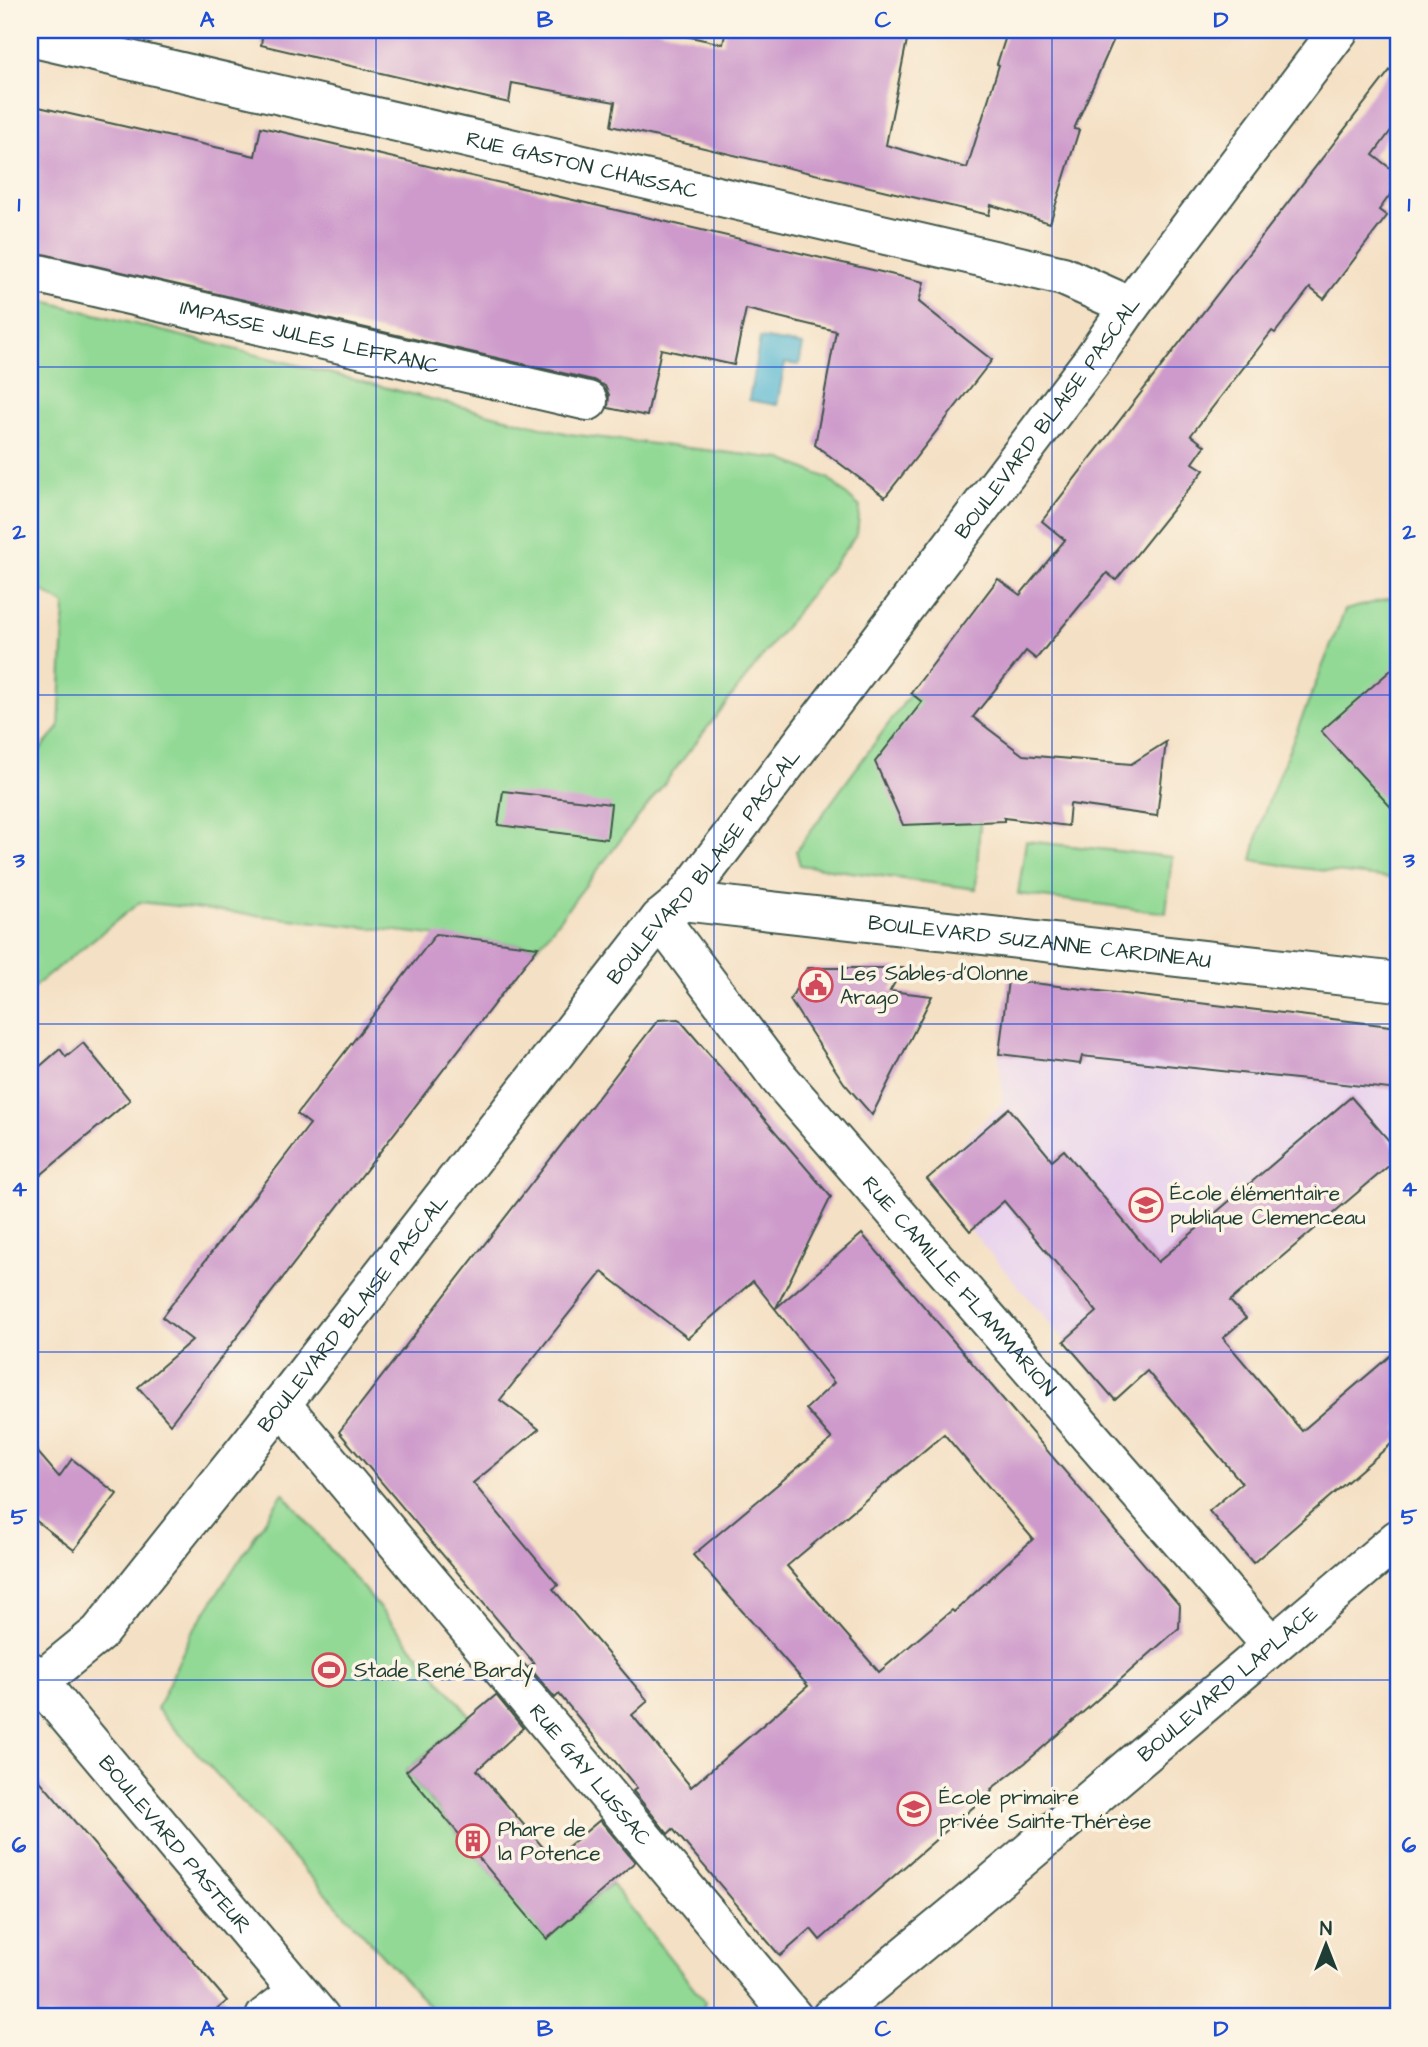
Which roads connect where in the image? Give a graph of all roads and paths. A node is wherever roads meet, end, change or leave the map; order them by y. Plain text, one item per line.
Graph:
1 (1339, 30) edge
2 (30, 37) edge
3 (30, 272) edge
4 (1130, 306) junction
5 (588, 401) dead end
6 (671, 910) junction
7 (1398, 982) edge
8 (281, 1404) junction
9 (1398, 1539) edge
10 (1271, 1645) junction
11 (35, 1677) edge
12 (309, 2005) edge
13 (265, 2017) edge
14 (793, 2017) edge
15 (831, 2017) edge

1 - 4 street, BOULEVARD BLAISE PASCAL
2 - 4 street, RUE GASTON CHAISSAC
3 - 5 street, IMPASSE JULES LEFRANC
4 - 6 street, BOULEVARD BLAISE PASCAL
6 - 7 street, BOULEVARD SUZANNE CARDINEAU
6 - 8 street, BOULEVARD BLAISE PASCAL
6 - 10 street, RUE CAMILLE FLAMMARION
8 - 11 street, BOULEVARD BLAISE PASCAL
8 - 14 street, RUE GAY LUSSAC
9 - 10 street, BOULEVARD LAPLACE
10 - 15 street, BOULEVARD LAPLACE
11 - 12 street, BOULEVARD PASTEUR
12 - 13 street

